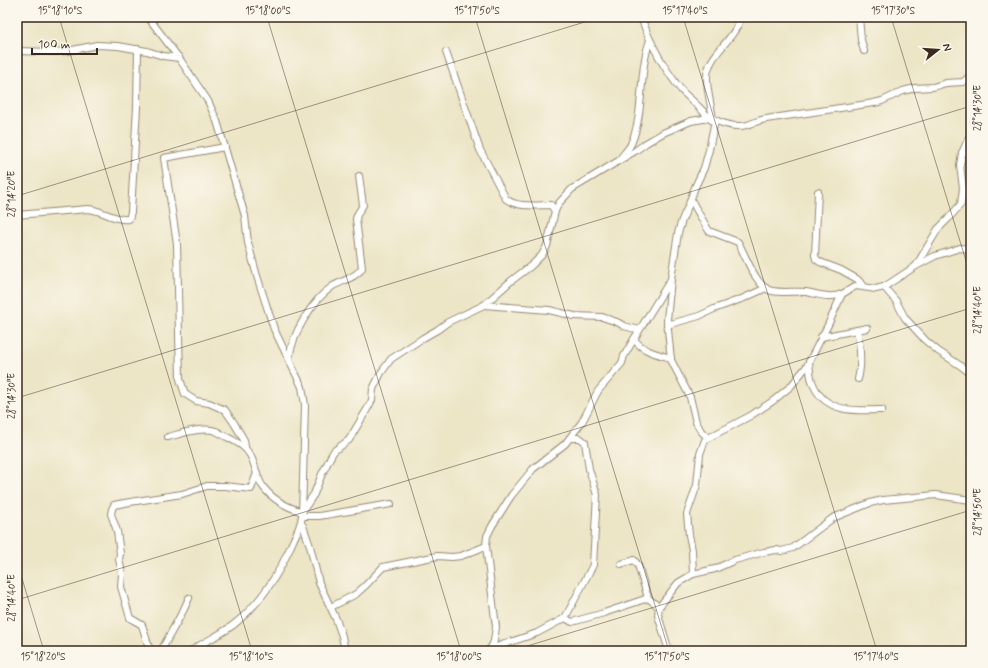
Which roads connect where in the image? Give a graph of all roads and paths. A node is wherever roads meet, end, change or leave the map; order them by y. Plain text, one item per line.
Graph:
1 (148, 17) edge
2 (641, 17) edge
3 (741, 17) edge
4 (859, 17) edge
5 (650, 40) junction
6 (138, 49) junction
7 (17, 51) edge
8 (864, 51) dead end
9 (446, 52) dead end
10 (179, 58) junction
11 (971, 72) edge
12 (971, 119) edge
13 (712, 120) junction
14 (225, 146) junction
15 (962, 152) junction
16 (971, 152) edge
17 (618, 162) junction
18 (359, 176) dead end
19 (818, 192) dead end
20 (691, 198) junction
21 (555, 211) junction
22 (17, 215) edge
23 (971, 249) edge
24 (916, 266) junction
25 (671, 279) junction
26 (866, 287) junction
27 (884, 287) junction
28 (766, 288) junction
29 (842, 294) junction
30 (484, 305) junction
31 (667, 326) junction
32 (868, 328) dead end
33 (639, 330) junction
34 (857, 330) junction
35 (821, 337) junction
36 (634, 339) junction
37 (671, 358) junction
38 (289, 359) junction
39 (808, 362) junction
40 (971, 374) edge
41 (858, 379) dead end
42 (882, 410) dead end
43 (168, 437) dead end
44 (570, 438) junction
45 (708, 438) junction
46 (245, 447) junction
47 (257, 473) junction
48 (971, 500) edge
49 (392, 504) dead end
50 (302, 514) junction
51 (301, 523) junction
52 (486, 546) junction
53 (621, 564) dead end
54 (693, 574) junction
55 (189, 598) dead end
56 (648, 598) junction
57 (331, 607) junction
58 (659, 607) junction
59 (565, 618) junction
60 (489, 650) edge
61 (150, 651) edge
62 (161, 651) edge
63 (191, 651) edge
64 (345, 651) edge
65 (669, 651) edge

1 - 10 street
2 - 5 street
3 - 13 street
4 - 8 street
5 - 13 street
5 - 17 street
6 - 7 street
6 - 10 street
6 - 22 street
9 - 21 street
10 - 14 street
11 - 13 street
12 - 15 street
13 - 17 street
13 - 20 street
14 - 38 street
14 - 46 street
15 - 16 street
15 - 24 street
17 - 21 street
18 - 38 street
19 - 26 street
20 - 25 street
20 - 28 street
21 - 30 street
23 - 24 street
24 - 27 street
25 - 31 street
25 - 33 street
26 - 27 street
26 - 29 street
27 - 40 street
28 - 29 street
28 - 31 street
29 - 35 street
30 - 33 street
30 - 50 street
31 - 37 street
32 - 34 street
33 - 36 street
34 - 35 street
34 - 41 street
35 - 39 street
36 - 37 street
36 - 44 street
37 - 45 street
38 - 50 street
39 - 42 street
39 - 45 street
43 - 46 street
44 - 52 street
44 - 59 street
45 - 54 street
46 - 47 street
47 - 50 street
47 - 61 street
48 - 54 street
49 - 50 street
50 - 51 street
51 - 57 street
51 - 63 street
52 - 57 street
52 - 60 street
53 - 56 street
54 - 58 street
55 - 62 street
56 - 58 street
56 - 59 street
57 - 64 street
58 - 65 street
59 - 60 street

